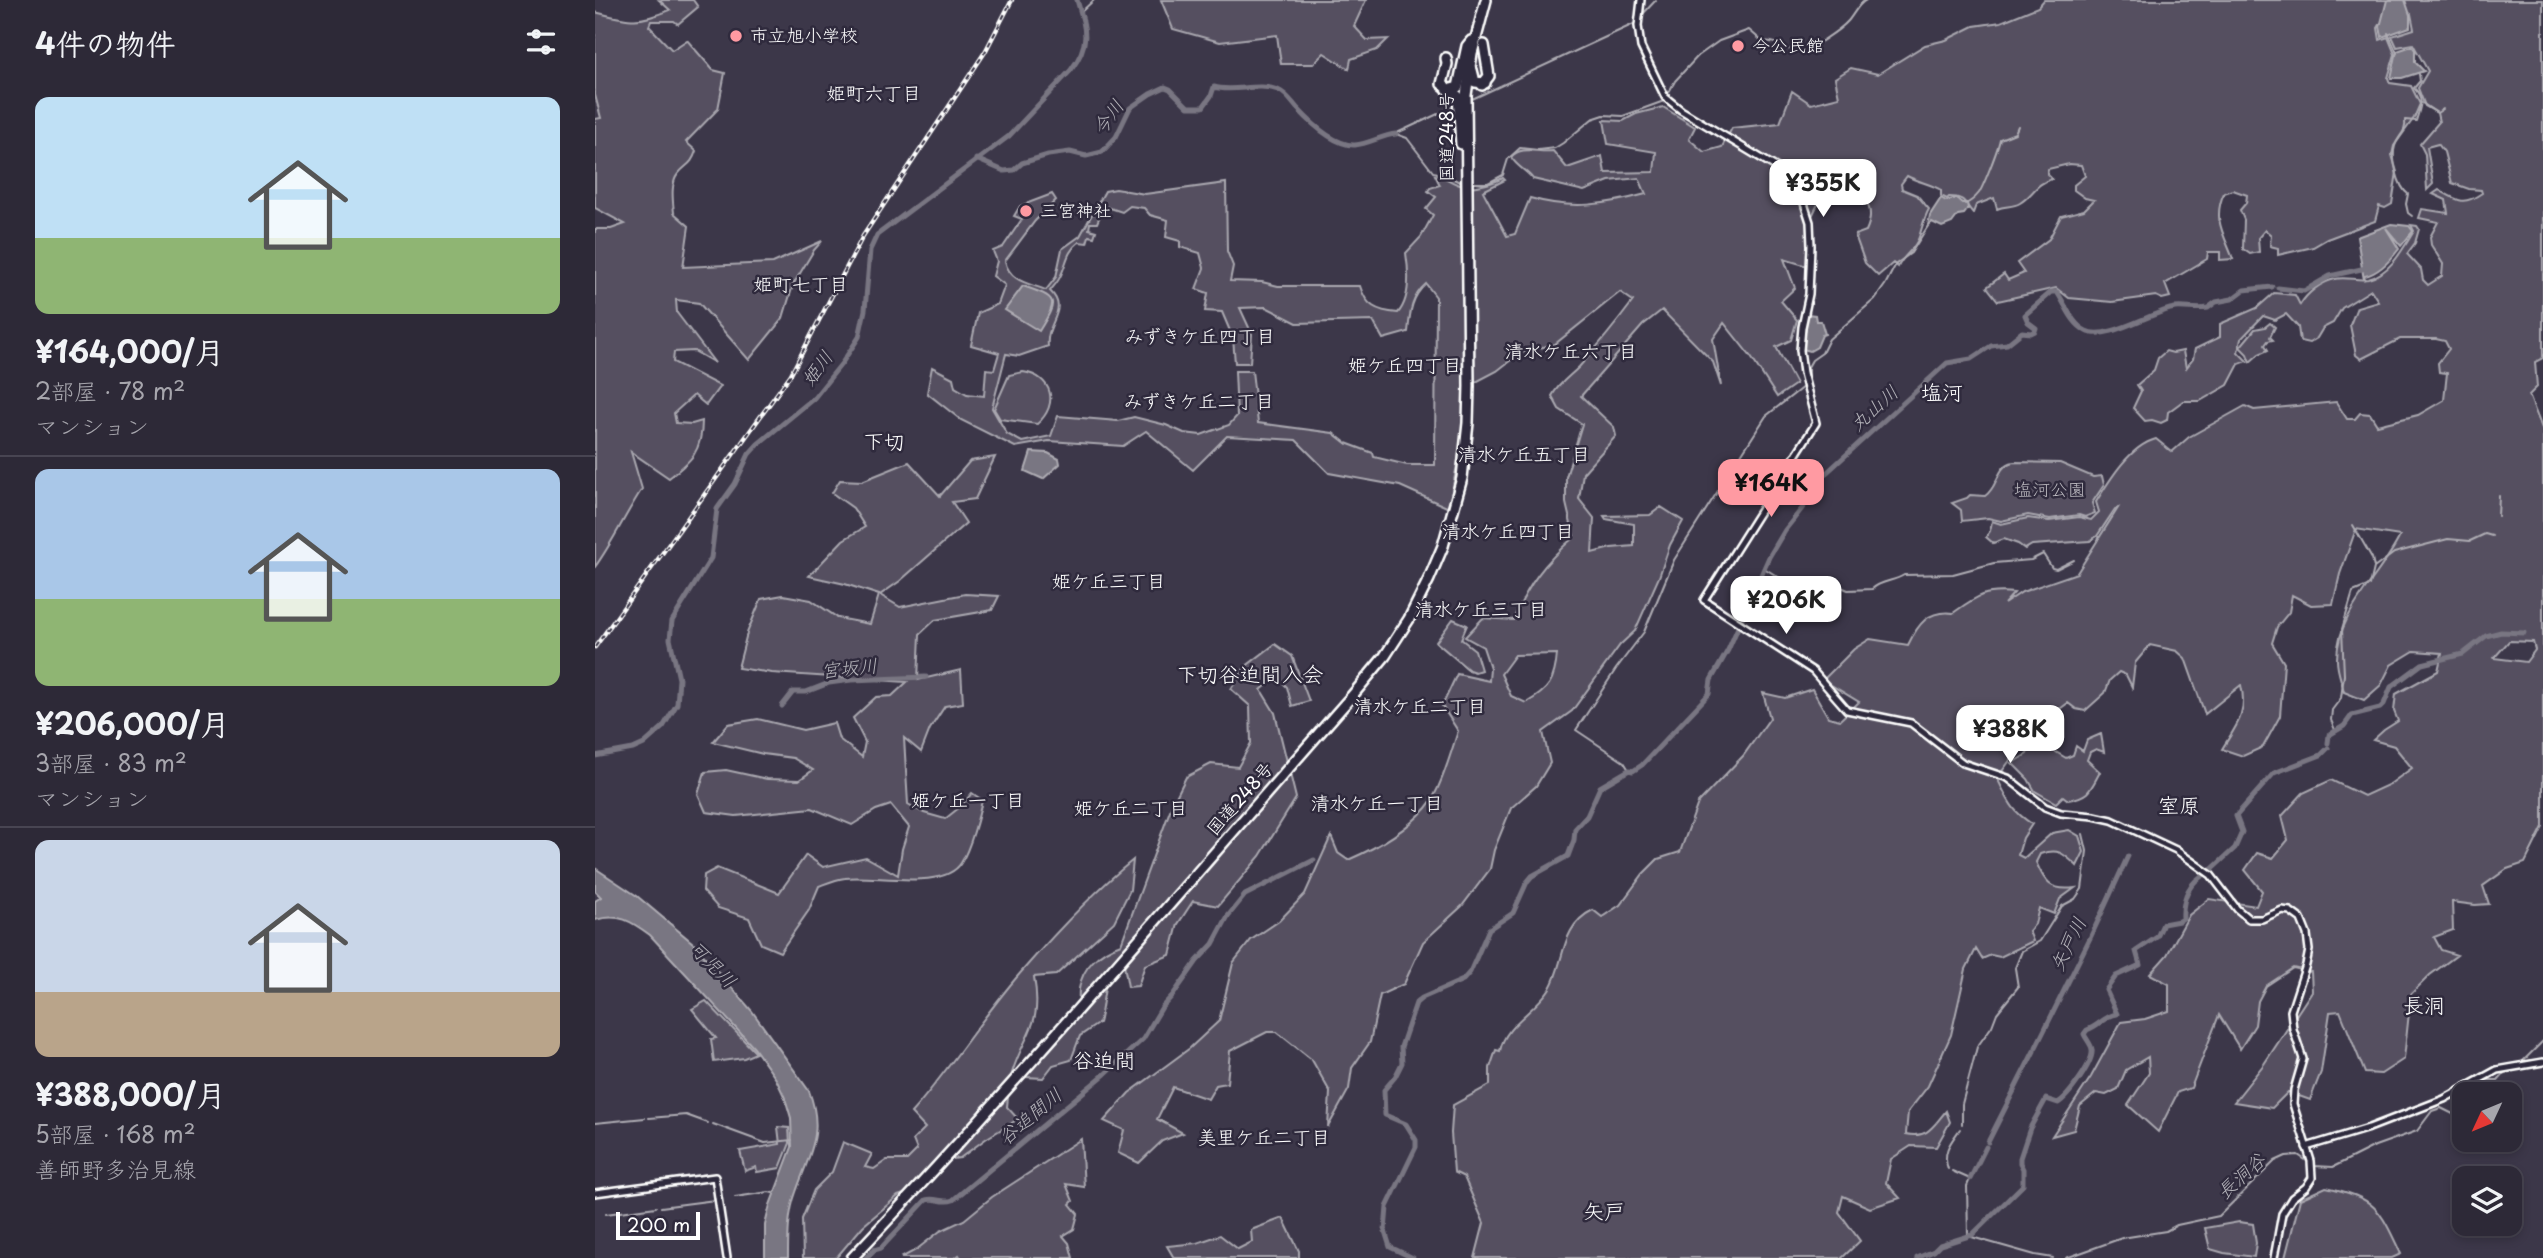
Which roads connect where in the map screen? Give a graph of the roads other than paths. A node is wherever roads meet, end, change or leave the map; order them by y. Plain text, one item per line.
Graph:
1 (1641, 0) edge
2 (1484, 2) edge
3 (1472, 49) junction
4 (1445, 58) dead end
5 (1485, 83) junction
6 (1448, 90) junction
7 (1464, 103) junction
8 (1465, 188) junction
9 (2543, 1062) edge
10 (2306, 1147) junction
11 (595, 1193) edge
12 (727, 1258) edge
13 (852, 1258) edge
14 (2274, 1258) edge

1 - 10 main road
2 - 3 highway, 国道248号
3 - 5 highway
3 - 5 highway
3 - 6 highway
3 - 7 highway, 国道248号
4 - 6 highway
5 - 7 highway
6 - 7 highway
7 - 8 highway, 国道248号
7 - 8 highway, 国道248号
8 - 13 highway, 国道248号
9 - 10 main road
10 - 14 main road
11 - 12 main road

